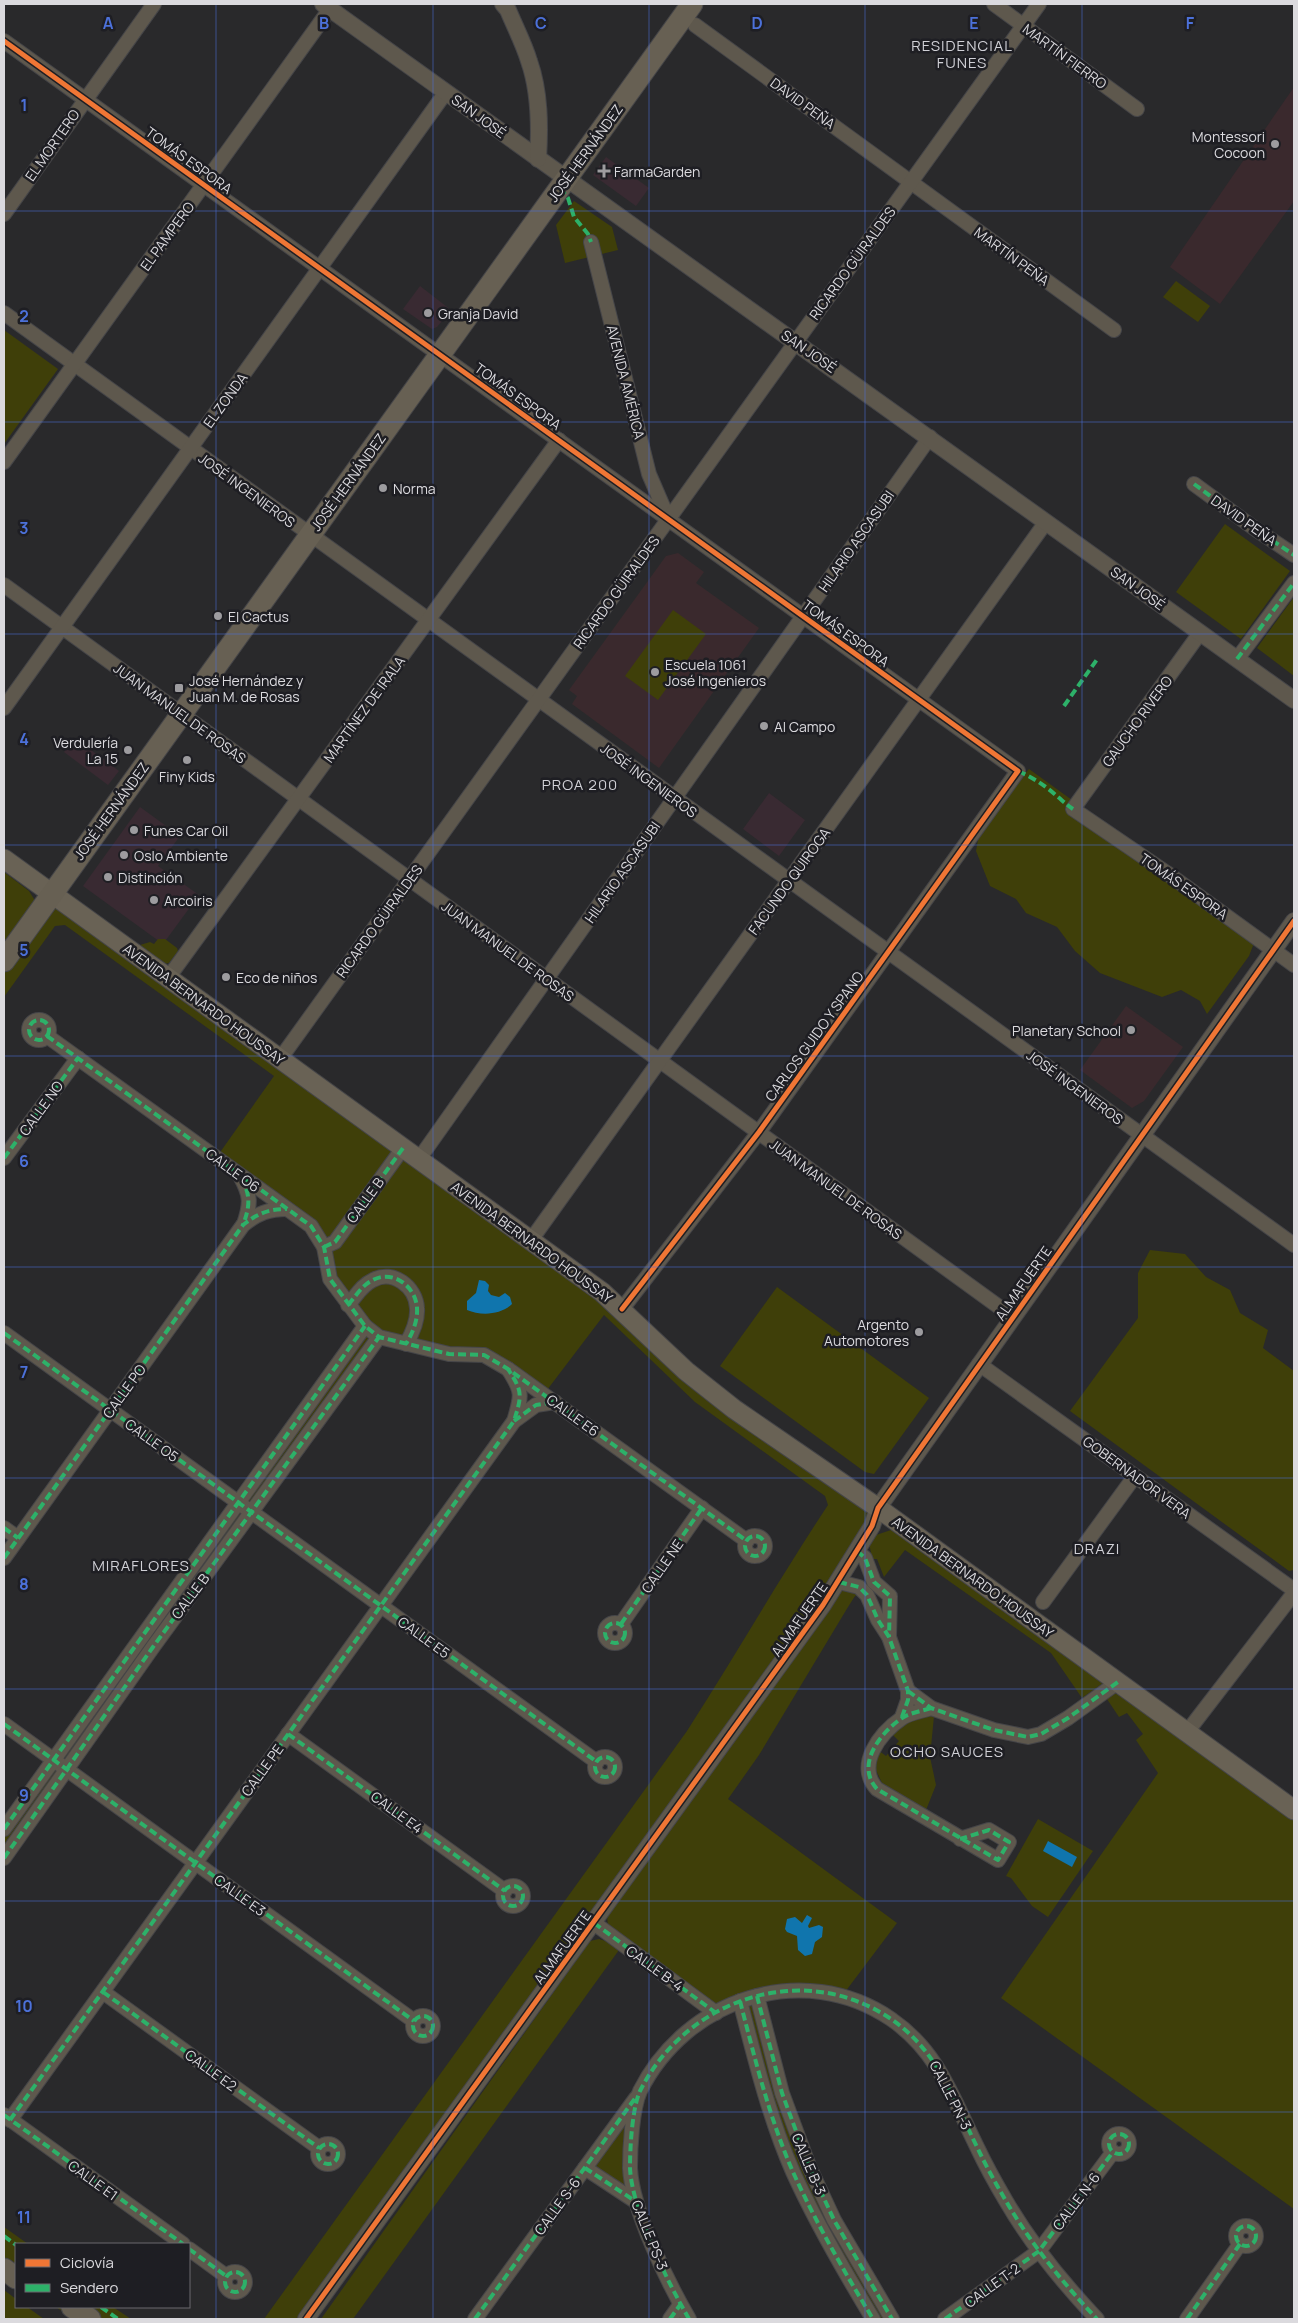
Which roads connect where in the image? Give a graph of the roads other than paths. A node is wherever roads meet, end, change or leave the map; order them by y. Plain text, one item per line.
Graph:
1 (154, 4) edge
2 (503, 4) edge
3 (692, 4) edge
4 (994, 4) edge
5 (1039, 4) edge
6 (326, 6) edge
7 (695, 25) dead end
8 (1023, 25) junction
9 (4, 41) edge
10 (446, 92) junction
11 (85, 99) junction
12 (1137, 109) dead end
13 (538, 159) junction
14 (566, 179) junction
15 (911, 182) junction
16 (204, 184) junction
17 (4, 214) edge
18 (591, 242) dead end
19 (320, 268) junction
20 (4, 313) edge
21 (1114, 330) dead end
22 (796, 342) junction
23 (440, 354) junction
24 (74, 364) junction
25 (930, 437) junction
26 (559, 440) junction
27 (190, 448) junction
28 (4, 462) edge
29 (1194, 484) dead end
30 (669, 519) junction
31 (1046, 522) junction
32 (310, 535) junction
33 (1294, 555) edge
34 (1294, 582) edge
35 (4, 585) edge
36 (803, 616) junction
37 (428, 620) junction
38 (62, 627) junction
39 (1200, 633) junction
40 (1237, 659) junction
41 (919, 699) junction
42 (538, 700) junction
43 (1294, 700) edge
44 (4, 708) edge
45 (181, 714) junction
46 (1018, 771) joint
47 (674, 798) junction
48 (298, 799) junction
49 (1073, 809) joint
50 (4, 859) edge
51 (410, 879) junction
52 (789, 881) junction
53 (52, 894) junction
54 (1294, 921) edge
55 (1273, 950) junction
56 (888, 952) junction
57 (4, 961) edge
58 (1294, 965) edge
59 (168, 978) junction
60 (547, 979) junction
61 (47, 1036) dead end
62 (78, 1058) junction
63 (280, 1059) junction
64 (660, 1061) junction
65 (759, 1132) junction
66 (1142, 1135) junction
67 (403, 1148) junction
68 (4, 1158) edge
69 (419, 1159) junction
70 (240, 1174) junction
71 (288, 1209) junction
72 (243, 1225) junction
73 (531, 1240) junction
74 (1294, 1245) edge
75 (324, 1248) junction
76 (348, 1305) junction
77 (622, 1309) junction
78 (1013, 1317) junction
79 (365, 1326) junction
80 (4, 1333) edge
81 (379, 1336) junction
82 (406, 1344) junction
83 (979, 1364) junction
84 (508, 1368) junction
85 (555, 1402) junction
86 (110, 1410) junction
87 (514, 1421) junction
88 (1135, 1476) junction
89 (239, 1503) junction
90 (702, 1508) junction
91 (878, 1508) junction
92 (252, 1512) junction
93 (4, 1528) edge
94 (18, 1538) junction
95 (747, 1540) dead end
96 (857, 1551) junction
97 (4, 1558) edge
98 (839, 1582) junction
99 (874, 1582) junction
100 (859, 1587) junction
101 (1294, 1592) edge
102 (1043, 1602) dead end
103 (381, 1605) junction
104 (621, 1624) dead end
105 (890, 1637) junction
106 (1118, 1682) junction
107 (908, 1691) junction
108 (931, 1708) junction
109 (902, 1717) junction
110 (4, 1724) edge
111 (1187, 1732) junction
112 (288, 1734) junction
113 (53, 1760) junction
114 (597, 1762) dead end
115 (65, 1769) junction
116 (1294, 1810) edge
117 (4, 1829) edge
118 (960, 1839) dead end
119 (4, 1858) edge
120 (196, 1863) junction
121 (505, 1891) dead end
122 (594, 1923) junction
123 (103, 1992) junction
124 (757, 1996) junction
125 (736, 2003) junction
126 (716, 2013) junction
127 (414, 2021) dead end
128 (639, 2093) junction
129 (7, 2118) edge
130 (319, 2148) dead end
131 (1113, 2152) dead end
132 (809, 2166) junction
133 (585, 2168) junction
134 (794, 2172) junction
135 (635, 2201) junction
136 (181, 2243) edge
137 (1240, 2244) dead end
138 (190, 2250) edge
139 (1039, 2251) junction
140 (4, 2258) edge
141 (15, 2265) edge
142 (4, 2269) edge
143 (226, 2276) dead end
144 (15, 2277) edge
145 (680, 2305) junction
146 (57, 2308) edge
147 (74, 2308) edge
148 (73, 2319) edge
149 (90, 2319) edge
150 (306, 2319) edge
151 (475, 2319) edge
152 (670, 2319) edge
153 (688, 2319) edge
154 (872, 2319) edge
155 (892, 2319) edge
156 (946, 2319) edge
157 (1097, 2319) edge
158 (1187, 2319) edge

1 - 11 street, EL MORTERO
2 - 13 street
3 - 14 main road, JOSÉ HERNÁNDEZ
4 - 8 street, MARTÍN FIERRO
5 - 8 street, RICARDO GÜIRALDES
6 - 10 street, SAN JOSÉ
6 - 16 street, EL PAMPERO
7 - 15 street, DAVID PEÑA
8 - 12 street, MARTÍN FIERRO
8 - 15 street, RICARDO GÜIRALDES
9 - 11 street, TOMÁS ESPORA
10 - 13 street, SAN JOSÉ
10 - 19 street, EL ZONDA
11 - 16 street, TOMÁS ESPORA
11 - 17 street, EL MORTERO
13 - 14 street, SAN JOSÉ
14 - 22 street, SAN JOSÉ
14 - 23 main road, JOSÉ HERNÁNDEZ
15 - 21 street, MARTÍN PEÑA
15 - 22 street, RICARDO GÜIRALDES
16 - 19 street, TOMÁS ESPORA
16 - 24 street, EL PAMPERO
18 - 30 street, AVENIDA AMÉRICA
19 - 23 street, TOMÁS ESPORA
19 - 27 street, EL ZONDA
20 - 24 street, JOSÉ INGENIEROS
22 - 25 street, SAN JOSÉ
22 - 30 street, RICARDO GÜIRALDES
23 - 26 street, TOMÁS ESPORA
23 - 32 main road, JOSÉ HERNÁNDEZ
24 - 27 street, JOSÉ INGENIEROS
24 - 28 street, EL PAMPERO
25 - 31 street, SAN JOSÉ
25 - 36 street, HILARIO ASCASUBI
26 - 30 street, TOMÁS ESPORA
26 - 37 street, MARTÍNEZ DE IRALA
27 - 32 street, JOSÉ INGENIEROS
27 - 38 street, EL ZONDA
29 - 33 street, DAVID PEÑA
30 - 36 street, TOMÁS ESPORA
30 - 42 street, RICARDO GÜIRALDES
31 - 39 street, SAN JOSÉ
31 - 41 street, FACUNDO QUIROGA
32 - 37 street, JOSÉ INGENIEROS
32 - 45 main road, JOSÉ HERNÁNDEZ
34 - 40 street
35 - 38 street, JUAN MANUEL DE ROSAS
36 - 41 street, TOMÁS ESPORA
36 - 47 street, HILARIO ASCASUBI
37 - 42 street, JOSÉ INGENIEROS
37 - 48 street, MARTÍNEZ DE IRALA
38 - 44 street, EL ZONDA
38 - 45 street, JUAN MANUEL DE ROSAS
39 - 40 street, SAN JOSÉ
39 - 49 street, GAUCHO RIVERO
40 - 43 street, SAN JOSÉ
41 - 46 street, TOMÁS ESPORA
41 - 52 street, FACUNDO QUIROGA
42 - 47 street, JOSÉ INGENIEROS
42 - 51 street, RICARDO GÜIRALDES
45 - 48 street, JUAN MANUEL DE ROSAS
45 - 53 main road, JOSÉ HERNÁNDEZ
46 - 56 street, CARLOS GUIDO Y SPANO
47 - 52 street, JOSÉ INGENIEROS
47 - 60 street, HILARIO ASCASUBI
48 - 51 street, JUAN MANUEL DE ROSAS
48 - 59 street, MARTÍNEZ DE IRALA
49 - 55 street, TOMÁS ESPORA
50 - 53 main road, AVENIDA BERNARDO HOUSSAY
51 - 60 street, JUAN MANUEL DE ROSAS
51 - 63 street, RICARDO GÜIRALDES
52 - 56 street, JOSÉ INGENIEROS
52 - 64 street, FACUNDO QUIROGA
53 - 57 main road, JOSÉ HERNÁNDEZ
53 - 59 main road, AVENIDA BERNARDO HOUSSAY
54 - 55 street, ALMAFUERTE
55 - 58 street, TOMÁS ESPORA
55 - 66 street, ALMAFUERTE
56 - 65 street, CARLOS GUIDO Y SPANO
56 - 66 street, JOSÉ INGENIEROS
59 - 63 main road, AVENIDA BERNARDO HOUSSAY
60 - 64 street, JUAN MANUEL DE ROSAS
60 - 69 street, HILARIO ASCASUBI
61 - 62 street, CALLE O6
62 - 68 street, CALLE NO
62 - 70 street, CALLE O6
63 - 67 main road, AVENIDA BERNARDO HOUSSAY
64 - 65 street, JUAN MANUEL DE ROSAS
64 - 73 street, FACUNDO QUIROGA
65 - 77 street, CARLOS GUIDO Y SPANO
65 - 78 street, JUAN MANUEL DE ROSAS
66 - 74 street, JOSÉ INGENIEROS
66 - 78 street, ALMAFUERTE
67 - 69 main road, AVENIDA BERNARDO HOUSSAY
67 - 75 street, CALLE B
69 - 73 main road, AVENIDA BERNARDO HOUSSAY
70 - 71 street, CALLE O6
70 - 72 street, CALLE PO
71 - 72 street, CALLE PO
71 - 75 street, CALLE O6
72 - 86 street, CALLE PO
73 - 77 main road, AVENIDA BERNARDO HOUSSAY
75 - 76 street, CALLE O6
76 - 79 street, CALLE O6
76 - 82 street
77 - 91 main road, AVENIDA BERNARDO HOUSSAY
78 - 83 street, ALMAFUERTE
79 - 81 street, CALLE O6
79 - 89 street, CALLE B
80 - 86 street, CALLE O5
81 - 82 street, CALLE E6
81 - 92 street, CALLE B
82 - 84 street, CALLE E6
83 - 88 street, GOBERNADOR VERA
83 - 91 street, ALMAFUERTE
84 - 85 street, CALLE E6
84 - 87 street, CALLE PE
85 - 87 street, CALLE PE
85 - 90 street, CALLE E6
86 - 89 street, CALLE O5
86 - 94 street, CALLE PO
87 - 103 street, CALLE PE
88 - 101 street, GOBERNADOR VERA
88 - 102 street
89 - 92 street, CALLE O5
89 - 113 street, CALLE B
90 - 95 street, CALLE E6
90 - 104 street, CALLE NE
91 - 96 street, ALMAFUERTE
91 - 106 main road, AVENIDA BERNARDO HOUSSAY
92 - 103 street, CALLE E5
92 - 115 street, CALLE B
93 - 94 street
94 - 97 street, CALLE PO
96 - 98 street, ALMAFUERTE
96 - 99 street
98 - 100 street
98 - 122 street, ALMAFUERTE
99 - 100 street
99 - 105 street
100 - 105 street
101 - 111 street
103 - 112 street, CALLE PE
103 - 114 street, CALLE E5
105 - 107 street
106 - 108 street
106 - 111 main road, AVENIDA BERNARDO HOUSSAY
107 - 108 street
107 - 109 street
108 - 109 street
109 - 118 street
110 - 113 street, CALLE E3
111 - 116 main road, AVENIDA BERNARDO HOUSSAY
112 - 120 street, CALLE PE
112 - 121 street, CALLE E4
113 - 115 street, CALLE E3
113 - 117 street, CALLE B
115 - 119 street, CALLE B
115 - 120 street, CALLE E3
120 - 123 street, CALLE PE
120 - 127 street, CALLE E3
122 - 126 street, CALLE B-4
122 - 150 street, ALMAFUERTE
123 - 129 street, CALLE PE
123 - 130 street, CALLE E2
124 - 125 street, CALLE PS-3
124 - 132 street, CALLE B-3
124 - 139 street, CALLE PN-3
125 - 126 street, CALLE PS-3
125 - 134 street, CALLE B-3
126 - 128 street, CALLE PS-3
128 - 133 street, CALLE S-6
128 - 135 street, CALLE PS-3
129 - 136 street, CALLE E1
131 - 139 street, CALLE N-6
132 - 134 street
132 - 155 street, CALLE B-3
133 - 135 street
133 - 151 street, CALLE S-6
134 - 154 street, CALLE B-3
135 - 145 street, CALLE PS-3
137 - 158 street
138 - 143 street
139 - 156 street, CALLE T-2
139 - 157 street, CALLE PN-3
140 - 141 main road
142 - 144 main road
145 - 152 street
145 - 153 street, CALLE PS-3
146 - 148 main road
147 - 149 main road

